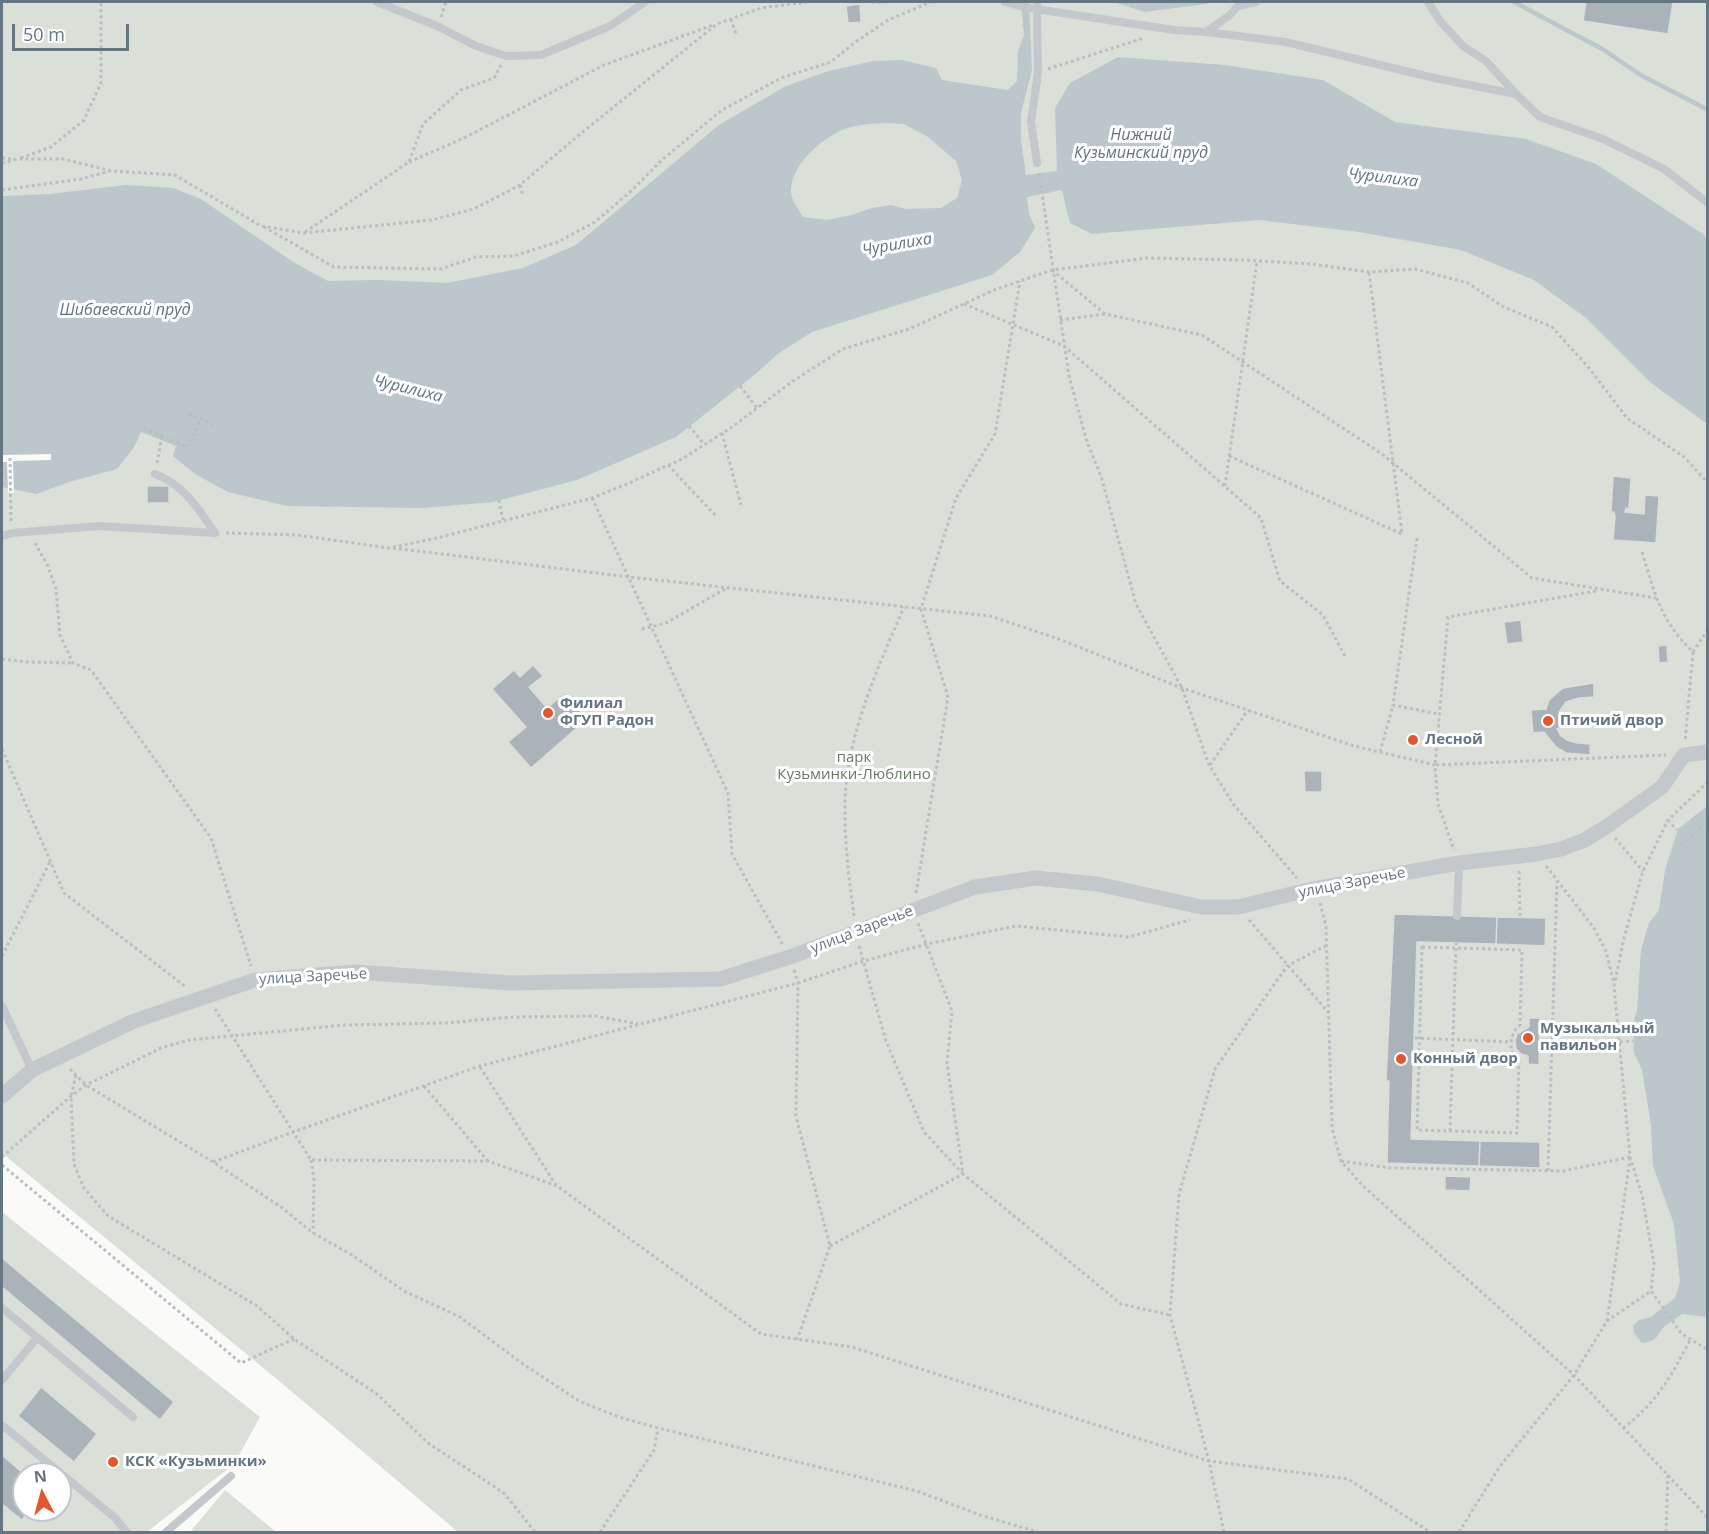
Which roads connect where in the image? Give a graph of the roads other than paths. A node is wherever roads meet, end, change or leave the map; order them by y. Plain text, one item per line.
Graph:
1 (377, 2) edge
2 (645, 2) edge
3 (1005, 2) edge
4 (1256, 2) edge
5 (1428, 2) edge
6 (1240, 4) edge
7 (1031, 6) edge
8 (1206, 32) junction
9 (1516, 94) junction
10 (1037, 163) dead end
11 (1707, 203) edge
12 (155, 474) road end
13 (2, 536) edge
14 (1707, 752) edge
15 (1459, 862) junction
16 (1457, 916) dead end
17 (2, 1006) edge
18 (32, 1070) junction
19 (2, 1096) edge
20 (2, 1308) edge
21 (37, 1338) junction
22 (2, 1380) edge
23 (133, 1418) dead end
24 (2, 1425) edge
25 (231, 1476) dead end
26 (127, 1533) edge
27 (166, 1533) edge

1 - 2 lane
3 - 7 lane
4 - 6 lane
5 - 9 lane
6 - 8 lane
7 - 8 lane
7 - 10 lane
8 - 9 lane
9 - 11 lane
12 - 13 lane
14 - 15 street, улица Заречье
15 - 16 lane
15 - 18 street, улица Заречье
17 - 18 lane
18 - 19 street, улица Заречье
20 - 21 lane
21 - 22 lane
21 - 23 lane
24 - 26 lane
25 - 27 lane

